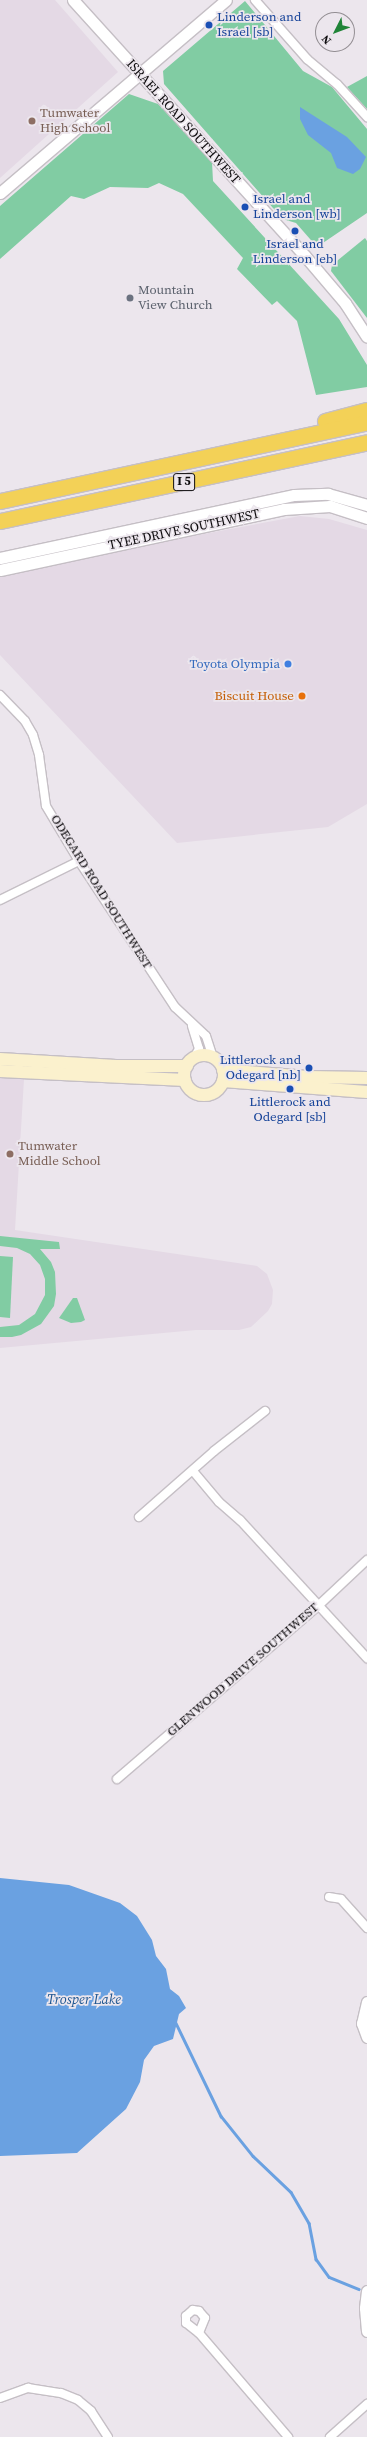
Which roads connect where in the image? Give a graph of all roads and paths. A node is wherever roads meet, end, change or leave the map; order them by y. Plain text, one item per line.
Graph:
1 (73, 0) edge
2 (226, 0) edge
3 (255, 0) edge
4 (140, 74) junction
5 (367, 117) edge
6 (0, 193) edge
7 (367, 337) edge
8 (367, 410) edge
9 (367, 422) edge
10 (367, 442) edge
11 (127, 473) junction
12 (0, 500) edge
13 (367, 505) edge
14 (367, 518) edge
15 (0, 521) edge
16 (0, 558) edge
17 (0, 570) edge
18 (0, 695) edge
19 (79, 861) junction
20 (0, 900) edge
21 (191, 1025) junction
22 (213, 1058) junction
23 (0, 1059) edge
24 (190, 1062) junction
25 (0, 1071) edge
26 (223, 1076) junction
27 (367, 1078) edge
28 (185, 1080) junction
29 (367, 1092) edge
30 (265, 1411) dead end
31 (193, 1471) junction
32 (139, 1517) dead end
33 (367, 1560) edge
34 (319, 1605) junction
35 (367, 1658) edge
36 (117, 1779) dead end
37 (329, 1897) dead end
38 (367, 1928) edge
39 (367, 2002) edge
40 (367, 2037) edge
41 (367, 2291) edge
42 (367, 2331) edge
43 (199, 2333) dead end
44 (0, 2398) edge
45 (367, 2404) edge
46 (108, 2437) edge
47 (288, 2437) edge
48 (330, 2437) edge

1 - 4 street, ISRAEL ROAD SOUTHWEST
2 - 4 street
3 - 5 street
4 - 6 street
4 - 7 street, ISRAEL ROAD SOUTHWEST
8 - 11 highway
9 - 11 highway, I 5
10 - 15 highway, I 5
11 - 12 highway, I 5
13 - 16 street, TYEE DRIVE SOUTHWEST
14 - 17 street, TYEE DRIVE SOUTHWEST
18 - 19 street, ODEGARD ROAD SOUTHWEST
19 - 20 street
19 - 21 street, ODEGARD ROAD SOUTHWEST
21 - 22 street, ODEGARD ROAD SOUTHWEST
21 - 24 street
22 - 24 main road
22 - 26 main road
23 - 24 main road
24 - 28 main road
25 - 28 main road
26 - 27 main road
26 - 28 main road
26 - 29 main road
30 - 31 street
31 - 32 street
31 - 34 street
33 - 34 street, GLENWOOD DRIVE SOUTHWEST
34 - 35 street
34 - 36 street, GLENWOOD DRIVE SOUTHWEST
37 - 38 street
39 - 40 street
41 - 42 street
43 - 47 street
44 - 46 street
45 - 48 street

